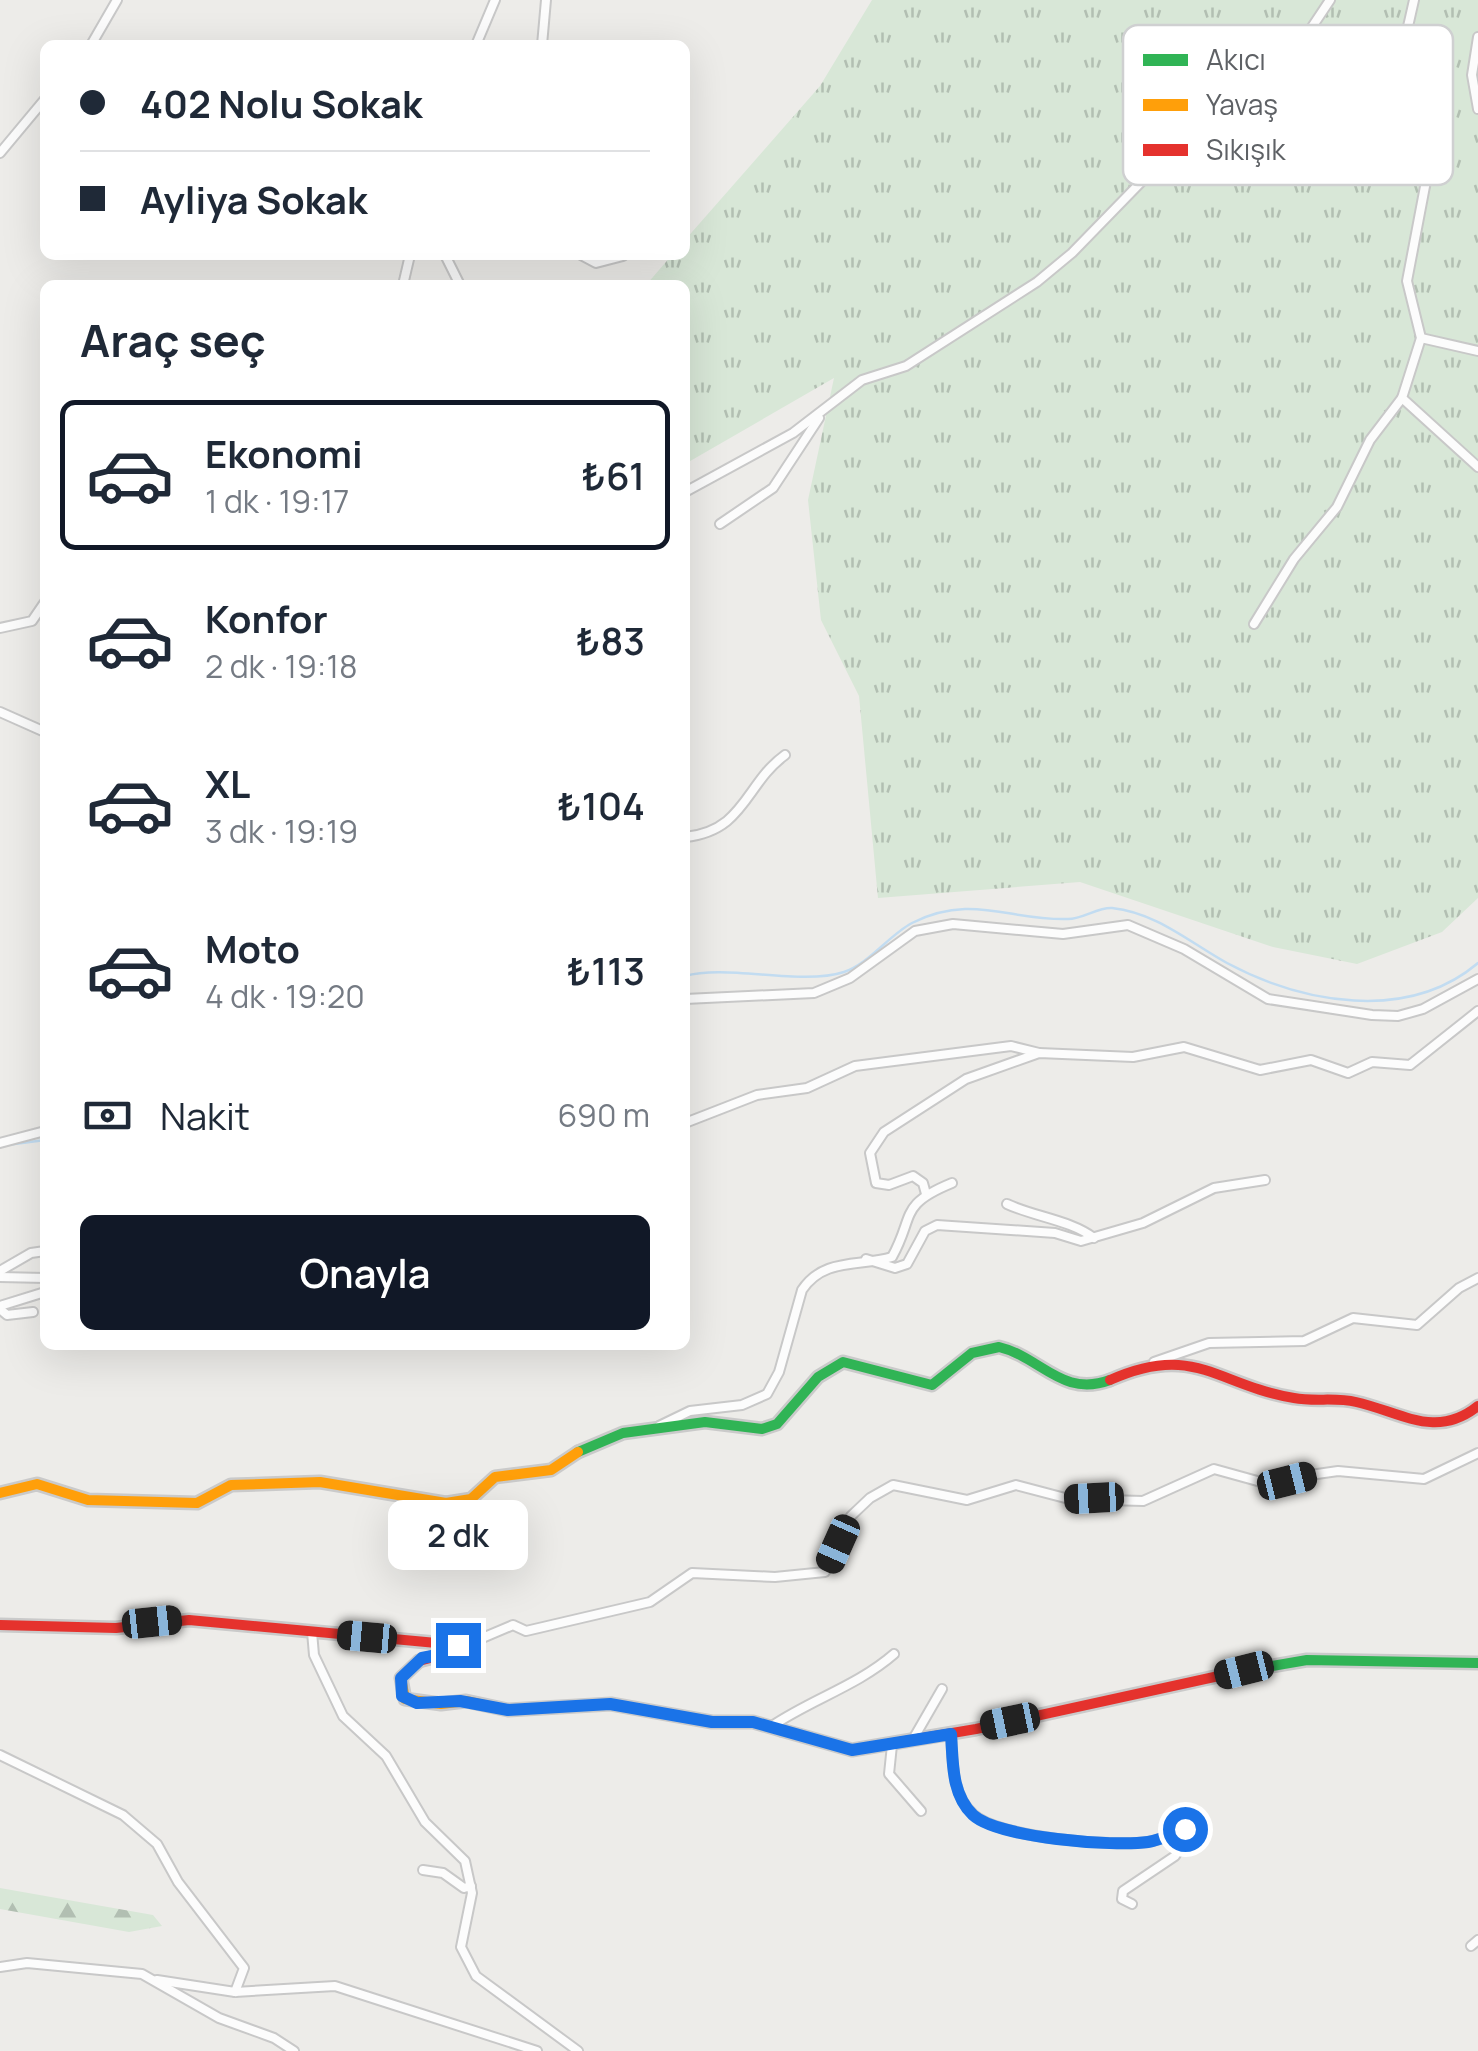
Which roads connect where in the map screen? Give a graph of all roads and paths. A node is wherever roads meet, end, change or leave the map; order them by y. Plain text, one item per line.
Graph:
1 (118, 0) edge
2 (495, 0) edge
3 (546, 0) edge
4 (1330, 0) edge
5 (1414, 0) edge
6 (1313, 25) edge
7 (1408, 25) edge
8 (1478, 37) edge
9 (94, 40) edge
10 (478, 40) edge
11 (542, 40) edge
12 (40, 105) edge
13 (1478, 109) edge
14 (0, 153) edge
15 (1139, 185) edge
16 (1425, 185) edge
17 (1421, 338) junction
18 (1478, 351) edge
19 (1402, 398) junction
20 (821, 414) junction
21 (1478, 467) edge
22 (690, 489) edge
23 (720, 524) dead end
24 (40, 610) edge
25 (1254, 624) dead end
26 (0, 628) edge
27 (0, 712) edge
28 (40, 730) edge
29 (785, 755) dead end
30 (690, 836) edge
31 (1478, 978) edge
32 (690, 999) edge
33 (1478, 1012) edge
34 (1038, 1053) junction
35 (690, 1120) edge
36 (40, 1132) edge
37 (0, 1143) edge
38 (1266, 1180) dead end
39 (952, 1183) dead end
40 (926, 1194) junction
41 (1007, 1204) dead end
42 (1094, 1238) junction
43 (40, 1252) edge
44 (866, 1259) junction
45 (0, 1274) edge
46 (40, 1278) edge
47 (1478, 1278) edge
48 (40, 1294) edge
49 (0, 1308) edge
50 (33, 1312) dead end
51 (1152, 1362) junction
52 (1478, 1406) edge
53 (659, 1426) junction
54 (1478, 1454) edge
55 (0, 1493) edge
56 (0, 1625) edge
57 (312, 1632) junction
58 (460, 1646) junction
59 (894, 1654) dead end
60 (1478, 1663) edge
61 (942, 1689) dead end
62 (772, 1726) junction
63 (951, 1734) junction
64 (912, 1741) junction
65 (892, 1745) junction
66 (0, 1755) edge
67 (920, 1811) dead end
68 (423, 1870) dead end
69 (472, 1886) junction
70 (1132, 1904) dead end
71 (0, 1967) edge
72 (157, 1980) junction
73 (235, 1992) junction
74 (294, 2051) edge
75 (537, 2051) edge
76 (578, 2051) edge

1 - 9 street
2 - 10 street
3 - 11 street
4 - 6 street
5 - 7 street
8 - 13 street
12 - 14 street
15 - 20 street
16 - 17 street
17 - 18 street
17 - 19 street
19 - 21 street
19 - 25 street
20 - 22 street
20 - 23 street
24 - 26 street
27 - 28 street
29 - 30 street
31 - 32 street
33 - 34 street
34 - 35 street
34 - 40 street
36 - 37 street
38 - 42 street
39 - 40 street
40 - 44 street
41 - 42 street
42 - 44 street
43 - 45 street
44 - 53 street
45 - 46 street
47 - 51 street
48 - 49 street
49 - 50 street
51 - 52 street
51 - 53 street
53 - 55 street
54 - 58 street
56 - 57 street
57 - 58 street
57 - 69 street
58 - 62 street
59 - 62 street
60 - 63 street
61 - 64 street
62 - 65 street
63 - 64 street
63 - 70 street
64 - 65 street
65 - 67 street
66 - 73 street
68 - 69 street
69 - 76 street
71 - 72 street
72 - 73 street
72 - 74 street
73 - 75 street

